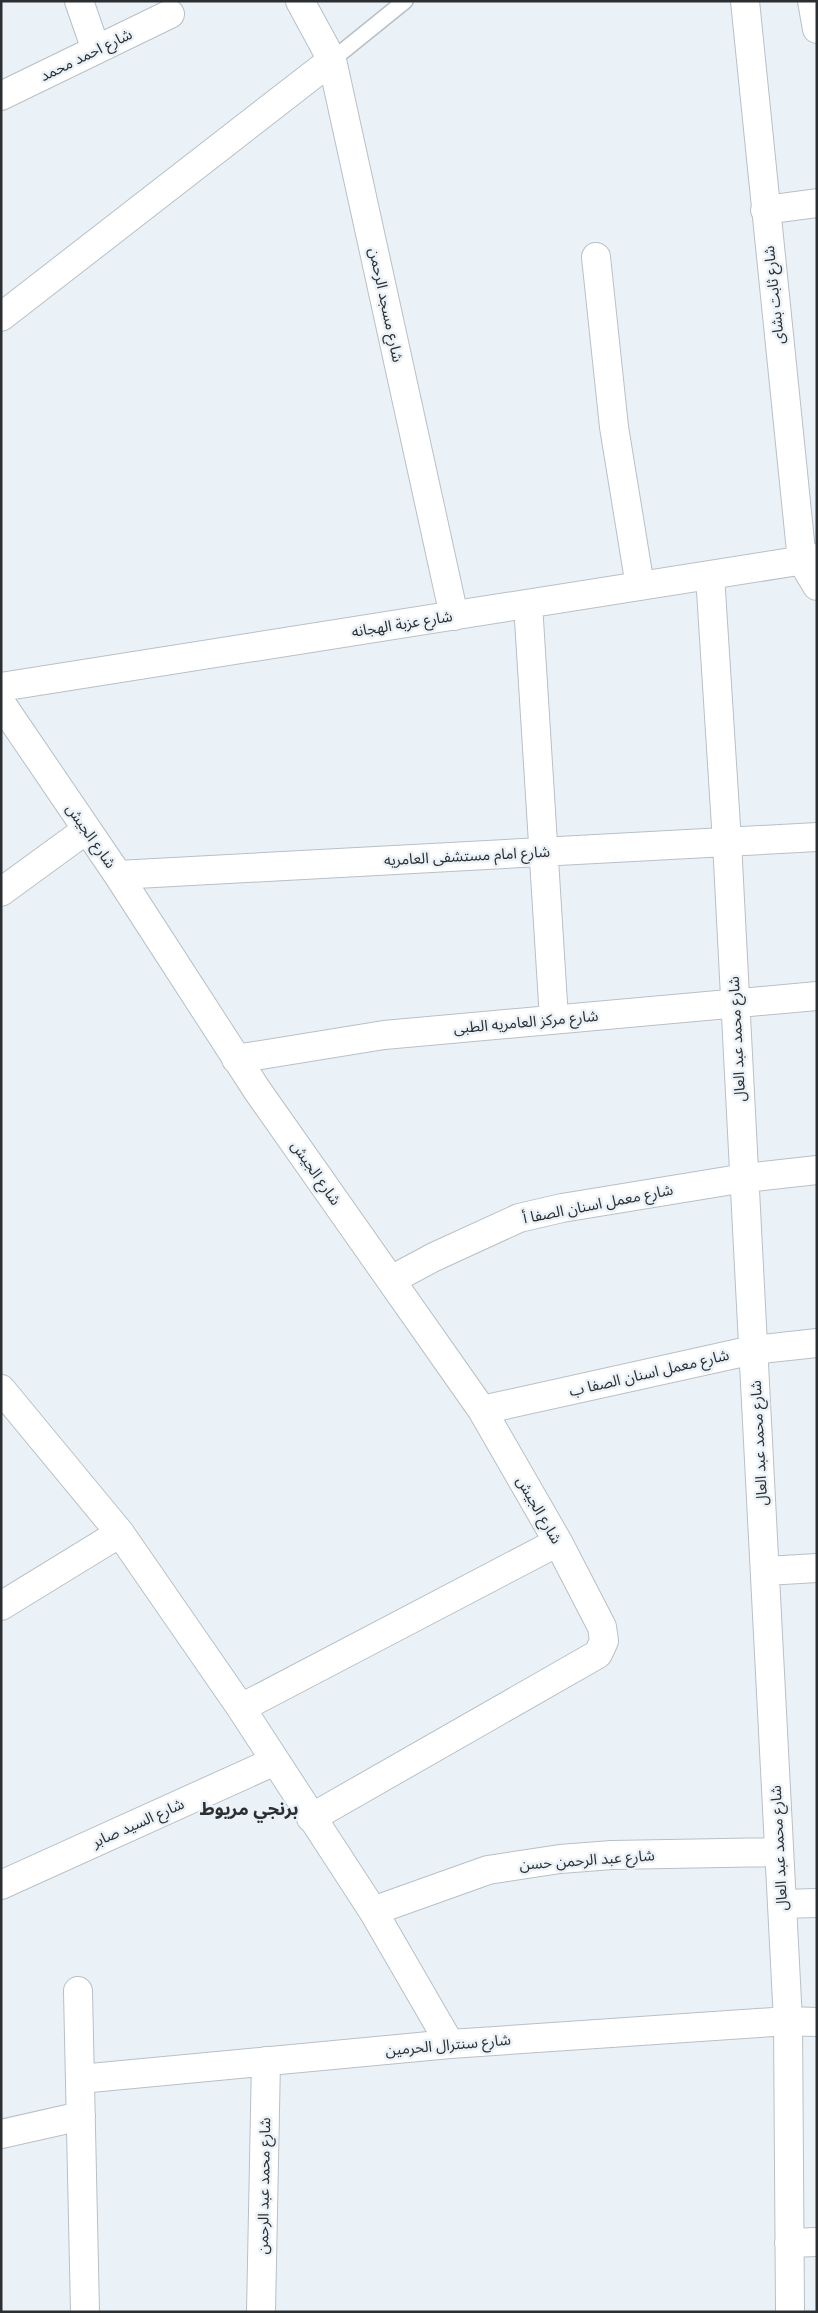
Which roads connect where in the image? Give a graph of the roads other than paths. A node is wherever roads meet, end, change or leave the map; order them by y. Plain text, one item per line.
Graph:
1 (79, 1) edge
2 (300, 1) edge
3 (405, 1) edge
4 (745, 1) edge
5 (812, 1) edge
6 (170, 14) dead end
7 (817, 29) edge
8 (96, 50) junction
9 (332, 60) junction
10 (1, 96) edge
11 (817, 203) edge
12 (766, 210) junction
13 (596, 257) dead end
14 (1, 317) edge
15 (809, 559) edge
16 (710, 575) junction
17 (640, 586) junction
18 (817, 586) edge
19 (528, 604) junction
20 (454, 616) junction
21 (1, 687) edge
22 (1, 703) edge
23 (86, 830) junction
24 (817, 837) edge
25 (727, 842) junction
26 (544, 852) junction
27 (118, 875) junction
28 (1, 892) edge
29 (817, 996) edge
30 (735, 1002) junction
31 (554, 1019) junction
32 (236, 1059) junction
33 (817, 1170) edge
34 (745, 1178) junction
35 (391, 1280) junction
36 (817, 1343) edge
37 (753, 1350) junction
38 (1, 1389) edge
39 (482, 1410) junction
40 (120, 1533) junction
41 (558, 1542) junction
42 (817, 1568) edge
43 (766, 1571) junction
44 (1, 1606) edge
45 (241, 1708) junction
46 (275, 1761) junction
47 (311, 1818) junction
48 (780, 1852) junction
49 (1, 1885) edge
50 (817, 1903) edge
51 (782, 1904) junction
52 (373, 1911) junction
53 (78, 1991) dead end
54 (788, 2021) junction
55 (817, 2022) edge
56 (450, 2044) junction
57 (266, 2061) junction
58 (80, 2079) junction
59 (81, 2116) junction
60 (1, 2134) edge
61 (817, 2242) edge
62 (789, 2243) junction
63 (85, 2312) edge
64 (261, 2312) edge
65 (790, 2312) edge

1 - 8 street
2 - 9 street, شارع مسجد الرحمن
3 - 9 lane
4 - 12 street, شارع ثابت بشاى
5 - 7 street
6 - 8 street, شارع احمد محمد
8 - 10 street, شارع احمد محمد
9 - 14 street
9 - 20 street, شارع مسجد الرحمن
11 - 12 street
12 - 15 street, شارع ثابت بشاى
13 - 17 street
15 - 16 street, شارع عزبة الهجانه
15 - 18 street, شارع ثابت بشاى
16 - 17 street, شارع عزبة الهجانه
16 - 25 street, شارع محمد عبد العال
17 - 19 street, شارع عزبة الهجانه
19 - 20 street, شارع عزبة الهجانه
19 - 26 street
20 - 21 street, شارع عزبة الهجانه
22 - 23 street, شارع الجيش
23 - 27 street, شارع الجيش
23 - 28 street
24 - 25 street, شارع امام مستشفى العامريه
25 - 26 street, شارع امام مستشفى العامريه
25 - 30 street, شارع محمد عبد العال
26 - 27 street, شارع امام مستشفى العامريه
26 - 31 street
27 - 32 street, شارع الجيش
29 - 30 street, شارع مركز العامريه الطبى
30 - 31 street, شارع مركز العامريه الطبى
30 - 34 street, شارع محمد عبد العال
31 - 32 street, شارع مركز العامريه الطبى
32 - 35 street, شارع الجيش
33 - 34 street, شارع معمل اسنان الصفا أ
34 - 35 street, شارع معمل اسنان الصفا أ
34 - 37 street, شارع محمد عبد العال
35 - 39 street, شارع الجيش
36 - 37 street, شارع معمل اسنان الصفا ب
37 - 39 street, شارع معمل اسنان الصفا ب
37 - 43 street, شارع محمد عبد العال
38 - 40 street
39 - 41 street, شارع الجيش
40 - 44 street
40 - 45 street
41 - 45 street
41 - 47 street, شارع الجيش
42 - 43 street
43 - 48 street, شارع محمد عبد العال
45 - 46 street
46 - 47 street
46 - 49 street, شارع السيد صابر
47 - 52 street
48 - 51 street, شارع محمد عبد العال
48 - 52 street, شارع عبد الرحمن حسن
50 - 51 street
51 - 54 street, شارع محمد عبد العال
52 - 56 street
53 - 58 street
54 - 55 street, شارع سنترال الحرمين
54 - 56 street, شارع سنترال الحرمين
54 - 62 street, شارع محمد عبد العال
56 - 57 street, شارع سنترال الحرمين
57 - 58 street, شارع سنترال الحرمين
57 - 64 street, شارع محمد عبد الرحمن
58 - 59 street
59 - 60 street
59 - 63 street
61 - 62 street
62 - 65 street, شارع محمد عبد العال

